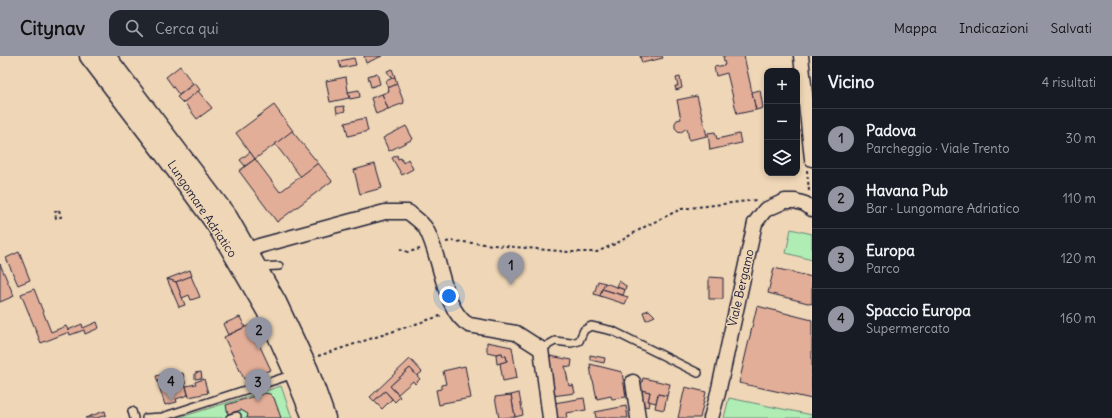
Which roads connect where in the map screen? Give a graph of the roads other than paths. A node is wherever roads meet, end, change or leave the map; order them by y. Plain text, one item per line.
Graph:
1 (89, 56) edge
2 (106, 56) edge
3 (801, 56) edge
4 (812, 159) edge
5 (812, 209) edge
6 (241, 254) junction
7 (279, 266) dead end
8 (257, 267) junction
9 (541, 348) junction
10 (306, 367) junction
11 (698, 373) dead end
12 (633, 382) dead end
13 (146, 418) edge
14 (312, 418) edge
15 (326, 418) edge
16 (550, 418) edge
17 (638, 418) edge
18 (711, 418) edge

1 - 6 street, Lungomare Adriatico
2 - 6 street, Lungomare Adriatico
3 - 4 street
5 - 18 street, Viale Bergamo
6 - 8 street, Lungomare Adriatico
6 - 9 street
6 - 10 street, Lungomare Adriatico
7 - 8 lane
8 - 10 street, Lungomare Adriatico
9 - 11 lane
9 - 16 street
10 - 13 lane
10 - 14 street, Lungomare Adriatico
10 - 15 street, Lungomare Adriatico
12 - 17 street

